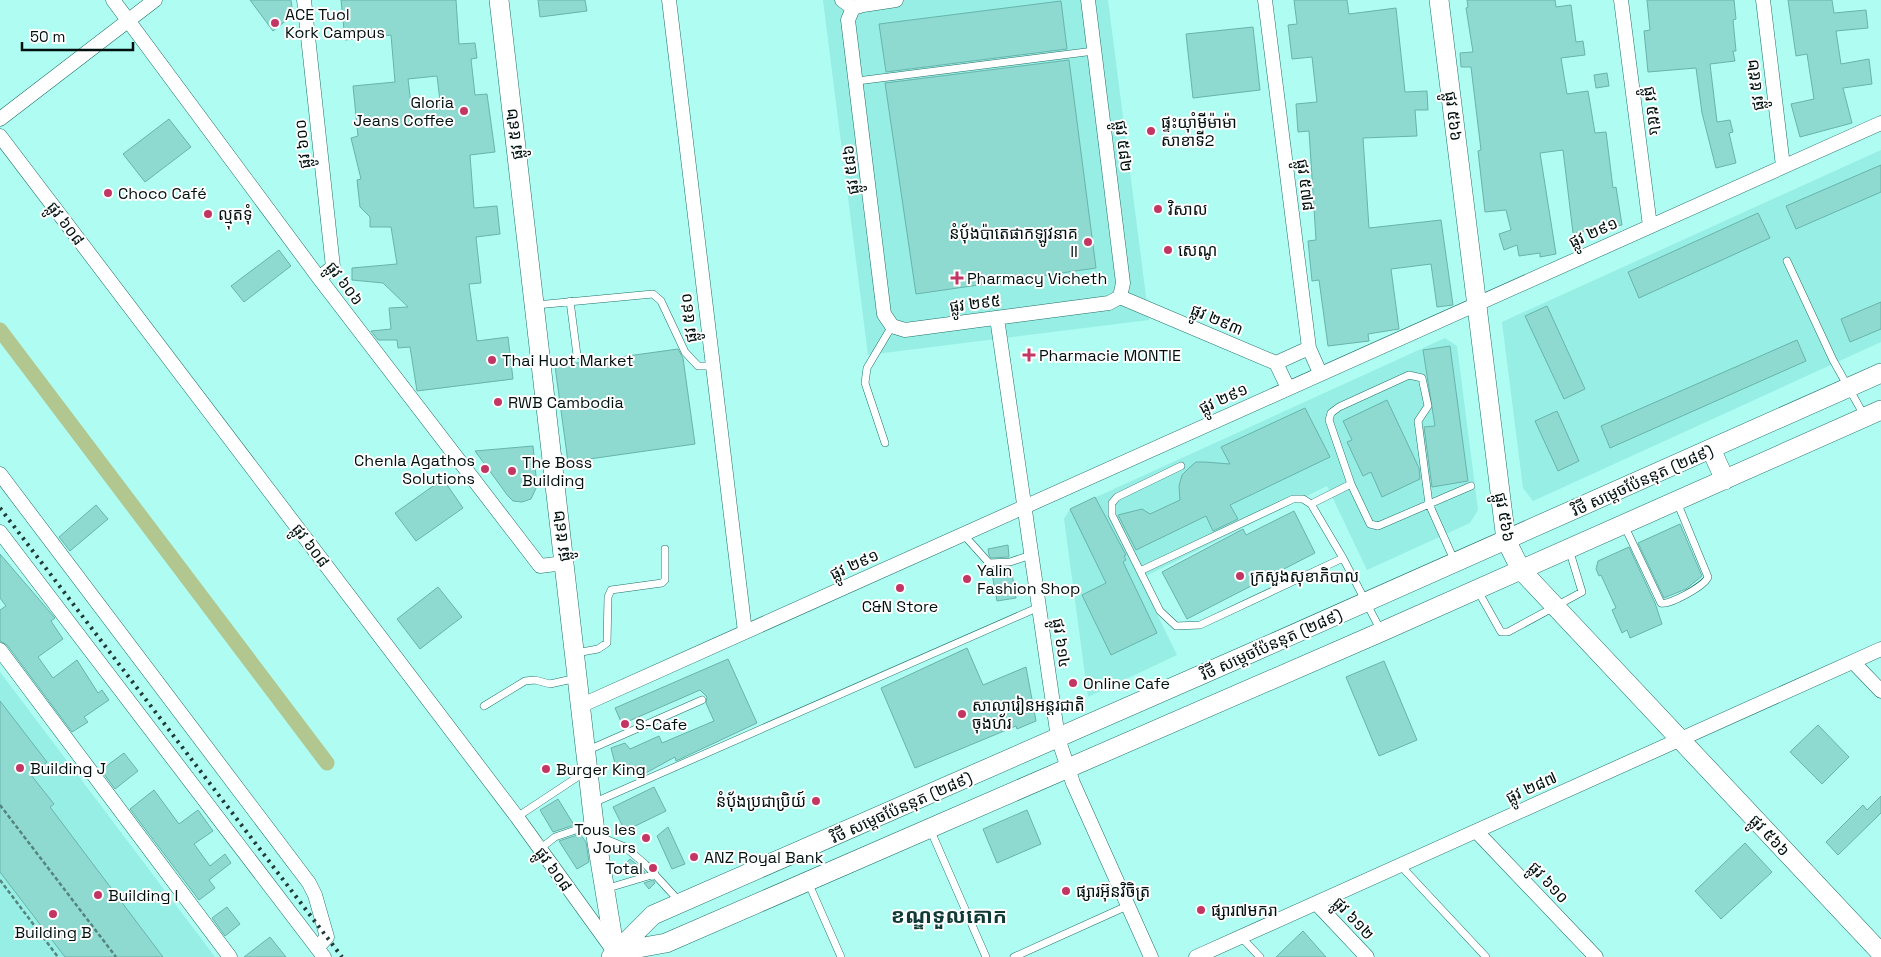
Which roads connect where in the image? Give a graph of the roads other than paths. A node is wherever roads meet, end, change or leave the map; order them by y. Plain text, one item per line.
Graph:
1 (113, 0) edge
2 (155, 0) edge
3 (304, 0) edge
4 (499, 0) edge
5 (669, 0) edge
6 (896, 0) edge
7 (1088, 0) edge
8 (1265, 0) edge
9 (1439, 0) edge
10 (1621, 0) edge
11 (1763, 0) edge
12 (847, 4) edge
13 (128, 20) junction
14 (1094, 51) junction
15 (857, 81) junction
16 (0, 119) edge
17 (1881, 122) edge
18 (0, 136) edge
19 (1782, 166) junction
20 (1650, 226) junction
21 (1788, 260) dead end
22 (319, 278) junction
23 (1120, 297) junction
24 (570, 301) junction
25 (1477, 303) junction
26 (534, 306) junction
27 (997, 318) junction
28 (892, 326) junction
29 (1309, 348) junction
30 (577, 354) dead end
31 (1276, 363) junction
32 (712, 366) junction
33 (1320, 373) junction
34 (1881, 373) edge
35 (1850, 387) junction
36 (1288, 388) junction
37 (1873, 414) edge
38 (885, 443) dead end
39 (1711, 449) junction
40 (1182, 466) dead end
41 (0, 474) edge
42 (1725, 480) junction
43 (1352, 484) junction
44 (1471, 486) dead end
45 (1677, 501) junction
46 (1311, 504) junction
47 (1429, 504) junction
48 (1024, 506) junction
49 (1624, 524) junction
50 (0, 532) edge
51 (963, 534) junction
52 (1506, 540) junction
53 (1569, 548) junction
54 (665, 549) dead end
55 (1031, 555) junction
56 (1343, 558) junction
57 (564, 563) junction
58 (1455, 563) junction
59 (1521, 570) junction
60 (1140, 571) junction
61 (1477, 590) junction
62 (1367, 602) junction
63 (1554, 606) junction
64 (1039, 607) junction
65 (745, 632) junction
66 (1381, 632) junction
67 (1260, 649) junction
68 (1881, 649) edge
69 (0, 650) edge
70 (574, 653) junction
71 (1853, 662) junction
72 (577, 678) junction
73 (1273, 679) junction
74 (1881, 692) edge
75 (702, 700) dead end
76 (484, 706) dead end
77 (580, 706) junction
78 (1058, 738) junction
79 (1680, 740) junction
80 (586, 751) junction
81 (1068, 769) junction
82 (588, 771) junction
83 (592, 804) junction
84 (516, 817) junction
85 (595, 829) junction
86 (930, 829) junction
87 (1476, 831) junction
88 (540, 849) junction
89 (1400, 865) junction
90 (655, 874) junction
91 (808, 881) junction
92 (605, 890) junction
93 (681, 902) junction
94 (1316, 903) junction
95 (1127, 906) junction
96 (1241, 937) junction
97 (321, 952) edge
98 (1881, 953) edge
99 (615, 955) edge
100 (230, 957) edge
101 (840, 957) edge
102 (986, 957) edge
103 (1014, 957) edge
104 (1151, 957) edge
105 (1196, 957) edge
106 (1260, 957) edge
107 (1367, 957) edge
108 (1486, 957) edge
109 (1596, 957) edge

1 - 13 street, ផ្លូវ ៦០៦
2 - 13 street
3 - 22 street, ផ្លូវ ៦០០
4 - 26 main road, ផ្លូវ ៥៩២
5 - 32 street, ផ្លូវ ៥៩០
6 - 12 street
7 - 14 street, ផ្លូវ ៥៨២
8 - 29 street, ផ្លូវ ៥៧៨
9 - 25 main road, ផ្លូវ ៥៦៦
10 - 20 street, ផ្លូវ ៥៥៤
11 - 19 street, ផ្លូវ ៥៥២
12 - 15 street, ផ្លូវ ៥៨៦
13 - 16 street
13 - 22 street, ផ្លូវ ៦០៦
14 - 15 lane
14 - 23 street, ផ្លូវ ៥៨២
15 - 28 street, ផ្លូវ ៥៨៦
17 - 19 street, ផ្លូវ ២៩១
18 - 84 street, ផ្លូវ ៦០៨
19 - 20 street, ផ្លូវ ២៩១
20 - 25 street, ផ្លូវ ២៩១
21 - 35 lane
22 - 57 street, ផ្លូវ ៦០៦
23 - 27 street, ផ្លូវ ២៩៥
23 - 31 street, ផ្លូវ ២៩៣
24 - 26 lane
24 - 30 lane
24 - 32 lane
25 - 33 street, ផ្លូវ ២៩១
25 - 52 main road, ផ្លូវ ៥៦៦
26 - 57 main road, ផ្លូវ ៥៩២
27 - 28 street, ផ្លូវ ២៩៥
27 - 48 street, ផ្លូវ ៦១៤
28 - 38 lane
29 - 31 street
29 - 33 street, ផ្លូវ ៥៧៨
31 - 36 street
32 - 65 street, ផ្លូវ ៥៩០
33 - 36 street, ផ្លូវ ២៩១
34 - 35 main road, វិថី សម្តេចប៉ែននុត (២៨៩)
35 - 37 lane
35 - 39 main road, វិថី សម្តេចប៉ែននុត (២៨៩)
36 - 48 street, ផ្លូវ ២៩១
37 - 42 main road, វិថី សម្តេចប៉ែននុត (២៨៩)
39 - 42 main road
39 - 52 main road, វិថី សម្តេចប៉ែននុត (២៨៩)
40 - 60 lane
41 - 97 street
42 - 45 main road, វិថី សម្តេចប៉ែននុត (២៨៩)
43 - 46 lane
43 - 47 lane
43 - 47 lane
44 - 47 lane
45 - 49 main road, វិថី សម្តេចប៉ែននុត (២៨៩)
45 - 49 lane
46 - 56 lane
46 - 60 lane
47 - 58 lane
48 - 51 street, ផ្លូវ ២៩១
48 - 55 street, ផ្លូវ ៦១៤
49 - 53 main road, វិថី សម្តេចប៉ែននុត (២៨៩)
50 - 97 street
51 - 55 lane
51 - 65 street, ផ្លូវ ២៩១
52 - 58 main road, វិថី សម្តេចប៉ែននុត (២៨៩)
52 - 59 main road, ផ្លូវ ៥៦៦
53 - 59 main road, វិថី សម្តេចប៉ែននុត (២៨៩)
53 - 63 lane
54 - 70 lane
55 - 64 street, ផ្លូវ ៦១៤
56 - 60 lane
56 - 62 lane
57 - 70 main road, ផ្លូវ ៥៩២
58 - 62 main road, វិថី សម្តេចប៉ែននុត (២៨៩)
59 - 61 main road, វិថី សម្តេចប៉ែននុត (២៨៩)
59 - 63 main road, ផ្លូវ ៥៦៦
61 - 63 lane
61 - 66 main road, វិថី សម្តេចប៉ែននុត (២៨៩)
62 - 66 lane
62 - 67 main road, វិថី សម្តេចប៉ែននុត (២៨៩)
63 - 79 main road, ផ្លូវ ៥៦៦
64 - 78 street, ផ្លូវ ៦១៤
64 - 83 lane
65 - 77 street, ផ្លូវ ២៩១
66 - 73 main road, វិថី សម្តេចប៉ែននុត (២៨៩)
67 - 73 main road
67 - 78 main road, វិថី សម្តេចប៉ែននុត (២៨៩)
68 - 71 street, ផ្លូវ ២៨៧
69 - 100 street
70 - 72 main road, ផ្លូវ ៥៩២
71 - 74 street
71 - 79 street, ផ្លូវ ២៨៧
72 - 76 lane
72 - 77 main road, ផ្លូវ ៥៩២
73 - 81 main road, វិថី សម្តេចប៉ែននុត (២៨៩)
75 - 80 lane
77 - 80 main road, ផ្លូវ ៥៩២
78 - 81 street, ផ្លូវ ៦១៤
78 - 93 main road, វិថី សម្តេចប៉ែននុត (២៨៩)
79 - 87 street, ផ្លូវ ២៨៧
79 - 98 main road, ផ្លូវ ៥៦៦
80 - 82 main road, ផ្លូវ ៥៩២
81 - 86 main road, វិថី សម្តេចប៉ែននុត (២៨៩)
81 - 95 street, ផ្លូវ ៦១៤
82 - 83 main road, ផ្លូវ ៥៩២
82 - 84 lane
83 - 85 main road, ផ្លូវ ៥៩២
84 - 88 street, ផ្លូវ ៦០៨
85 - 88 lane
85 - 90 lane
85 - 92 main road, ផ្លូវ ៥៩២
86 - 91 main road, វិថី សម្តេចប៉ែននុត (២៨៩)
86 - 102 lane
87 - 89 street, ផ្លូវ ២៨៧
87 - 109 street, ផ្លូវ ៦១០
88 - 99 street, ផ្លូវ ៦០៨
89 - 94 street, ផ្លូវ ២៨៧
89 - 108 lane
90 - 92 lane
90 - 93 lane
91 - 99 main road, វិថី សម្តេចប៉ែននុត (២៨៩)
91 - 101 lane
92 - 99 main road, ផ្លូវ ៥៩២
93 - 99 main road, វិថី សម្តេចប៉ែននុត (២៨៩)
94 - 96 street, ផ្លូវ ២៨៧
94 - 107 street, ផ្លូវ ៦១២
95 - 103 lane
95 - 104 street, ផ្លូវ ៦១៤
96 - 105 street, ផ្លូវ ២៨៧
96 - 106 lane

